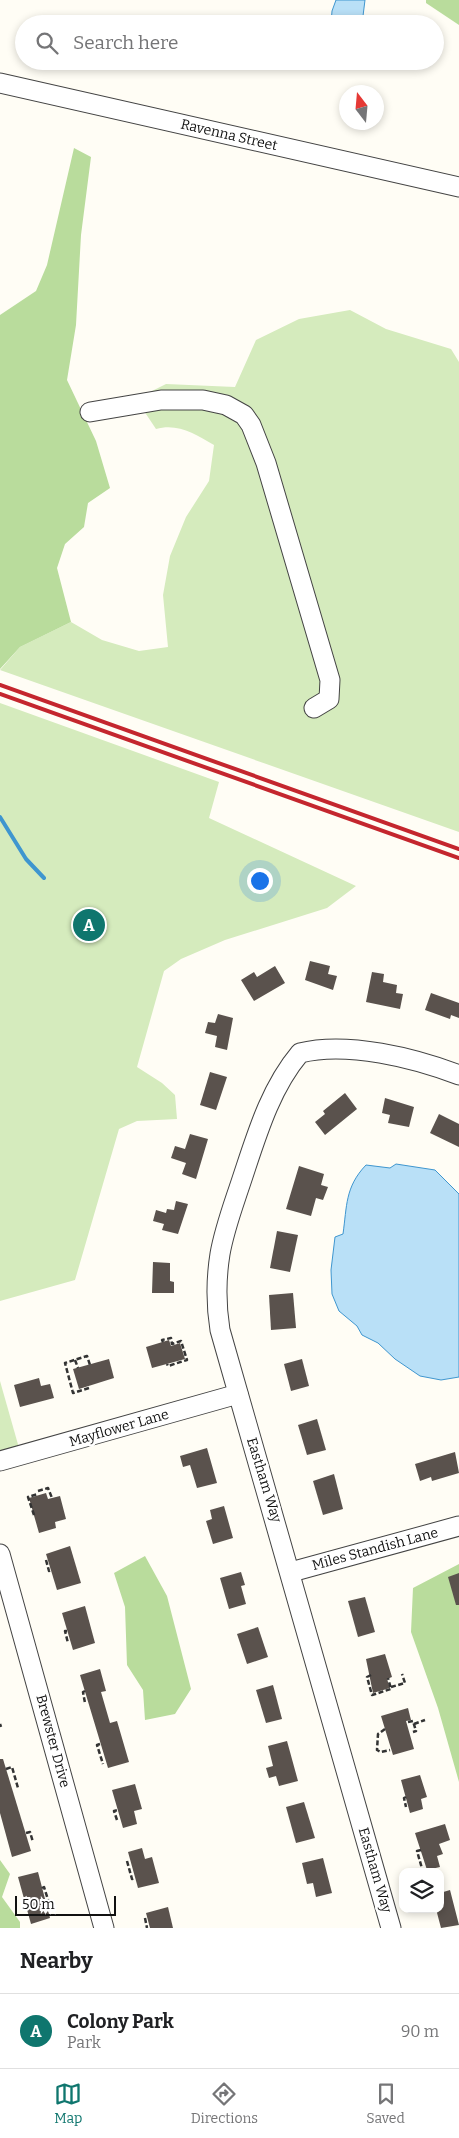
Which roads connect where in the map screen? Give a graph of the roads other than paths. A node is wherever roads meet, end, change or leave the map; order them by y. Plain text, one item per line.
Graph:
1 (0, 83) edge
2 (459, 187) edge
3 (90, 412) dead end
4 (314, 708) dead end
5 (459, 1075) edge
6 (238, 1394) junction
7 (0, 1461) edge
8 (459, 1526) edge
9 (0, 1554) edge
10 (291, 1572) junction
11 (104, 1928) edge
12 (391, 1928) edge

1 - 2 street, Ravenna Street
3 - 4 street
5 - 6 street, Eastham Way
6 - 7 street, Mayflower Lane
6 - 10 street, Eastham Way
8 - 10 street, Miles Standish Lane
9 - 11 street, Brewster Drive
10 - 12 street, Eastham Way

